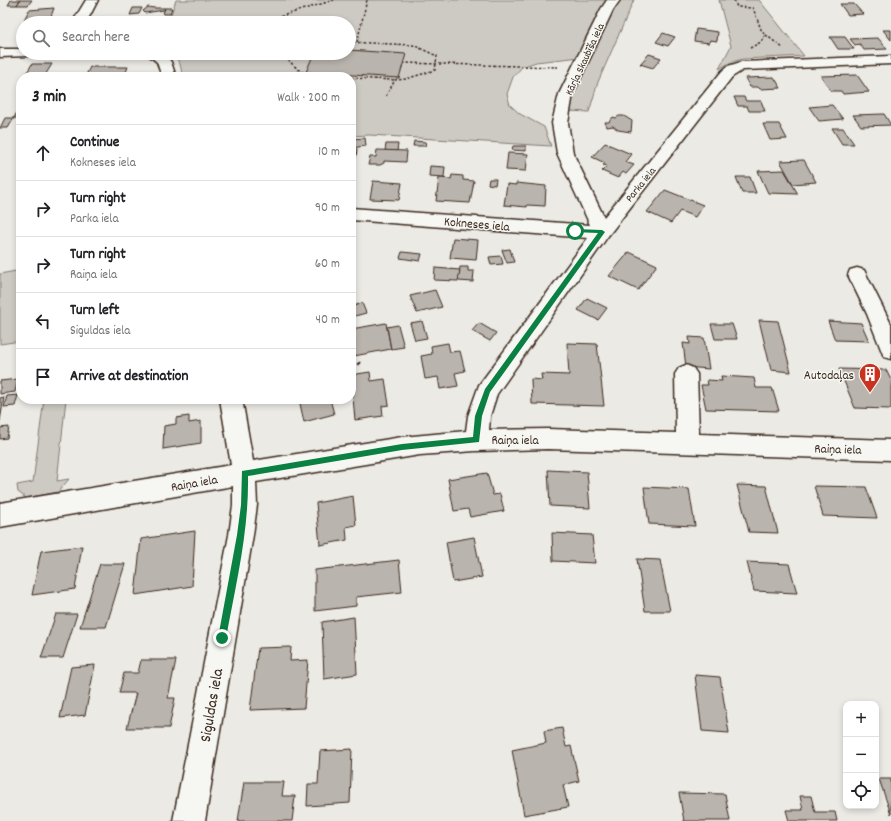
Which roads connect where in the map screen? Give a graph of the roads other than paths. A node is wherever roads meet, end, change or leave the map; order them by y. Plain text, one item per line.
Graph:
1 (92, 0) edge
2 (614, 0) edge
3 (83, 16) edge
4 (0, 53) edge
5 (16, 53) edge
6 (163, 60) edge
7 (891, 60) edge
8 (168, 72) edge
9 (356, 214) edge
10 (602, 232) junction
11 (857, 275) dead end
12 (891, 351) edge
13 (686, 374) dead end
14 (232, 404) edge
15 (476, 440) junction
16 (688, 443) junction
17 (891, 450) edge
18 (244, 474) junction
19 (0, 515) edge
20 (189, 821) edge

1 - 3 street
2 - 10 street, Kārļa Skaubīša iela
4 - 5 street
6 - 8 street
7 - 10 street, Parka iela
9 - 10 street, Kokneses iela
10 - 15 street, Parka iela
11 - 12 street
13 - 16 street
14 - 18 street, Siguldas iela
15 - 16 street, Raiņa iela
15 - 18 street, Raiņa iela
16 - 17 street, Raiņa iela
18 - 19 street, Raiņa iela
18 - 20 street, Siguldas iela

